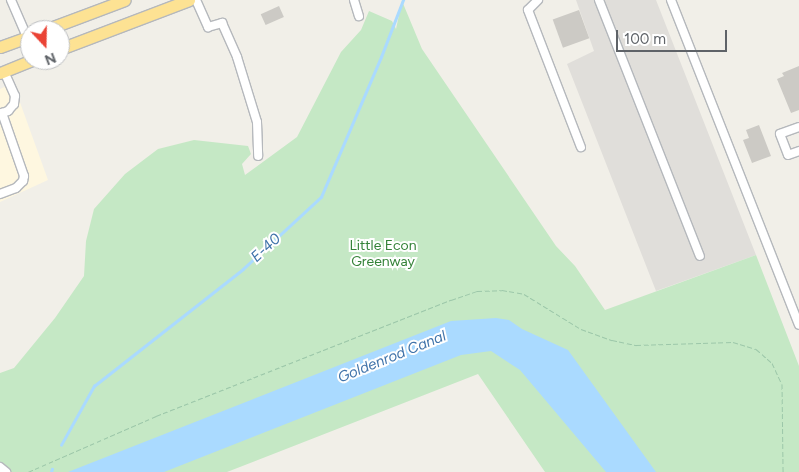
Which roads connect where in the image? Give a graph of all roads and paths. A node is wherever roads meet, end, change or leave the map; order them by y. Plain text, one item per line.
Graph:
1 (11, 0) edge
2 (125, 0) edge
3 (196, 0) edge
4 (354, 0) edge
5 (538, 0) edge
6 (599, 0) edge
7 (671, 0) edge
8 (186, 1) edge
9 (359, 16) dead end
10 (20, 20) edge
11 (70, 21) edge
12 (20, 39) edge
13 (70, 46) edge
14 (0, 47) edge
15 (20, 65) edge
16 (2, 72) edge
17 (1, 114) edge
18 (799, 127) edge
19 (581, 148) dead end
20 (799, 151) edge
21 (258, 156) dead end
22 (0, 194) edge
23 (700, 256) dead end
24 (799, 325) edge
25 (0, 467) edge
26 (6, 472) edge
27 (28, 472) edge
28 (783, 472) edge

1 - 10 street
2 - 11 highway
3 - 21 street
4 - 9 street
5 - 19 street
6 - 23 street
7 - 24 street
8 - 13 highway
12 - 14 highway
15 - 16 highway
16 - 17 street
17 - 22 street
18 - 20 street
25 - 26 street
27 - 28 path

